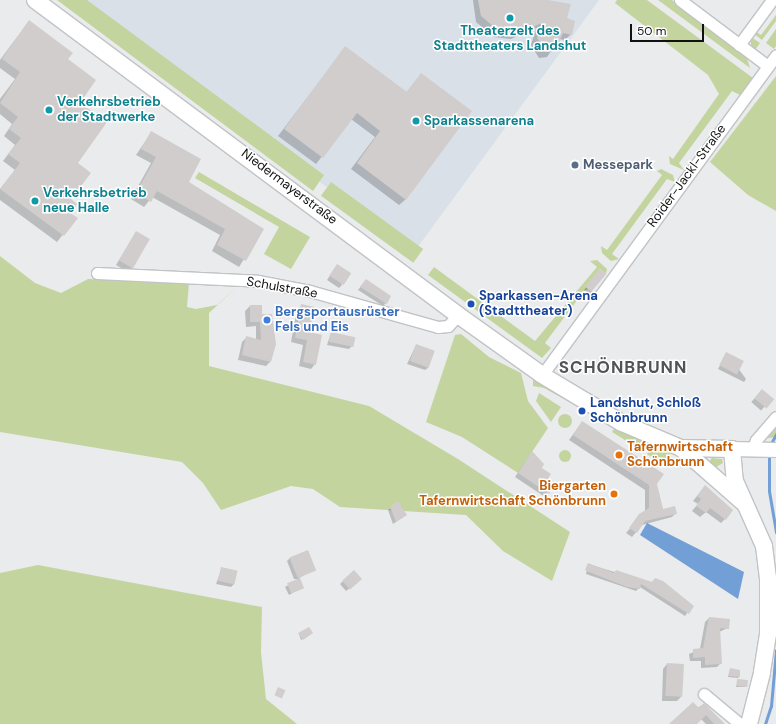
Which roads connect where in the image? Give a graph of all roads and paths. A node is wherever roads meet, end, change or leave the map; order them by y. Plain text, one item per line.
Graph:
1 (35, 0) edge
2 (680, 0) edge
3 (772, 0) edge
4 (739, 45) junction
5 (776, 55) edge
6 (768, 66) junction
7 (97, 273) dead end
8 (458, 315) junction
9 (542, 375) junction
10 (776, 417) edge
11 (681, 448) junction
12 (732, 449) junction
13 (764, 450) edge
14 (745, 504) junction
15 (704, 694) dead end
16 (740, 724) edge
17 (749, 724) edge

1 - 8 main road, Niedermayerstraße
2 - 4 street
3 - 4 street
4 - 6 street
5 - 6 street, Roider-Jackl-Straße
6 - 9 street, Roider-Jackl-Straße
7 - 8 street, Schulstraße
8 - 9 main road, Niedermayerstraße
9 - 11 main road
10 - 13 street
11 - 12 main road
11 - 14 main road
12 - 13 street
12 - 14 main road
14 - 17 main road
15 - 16 street

